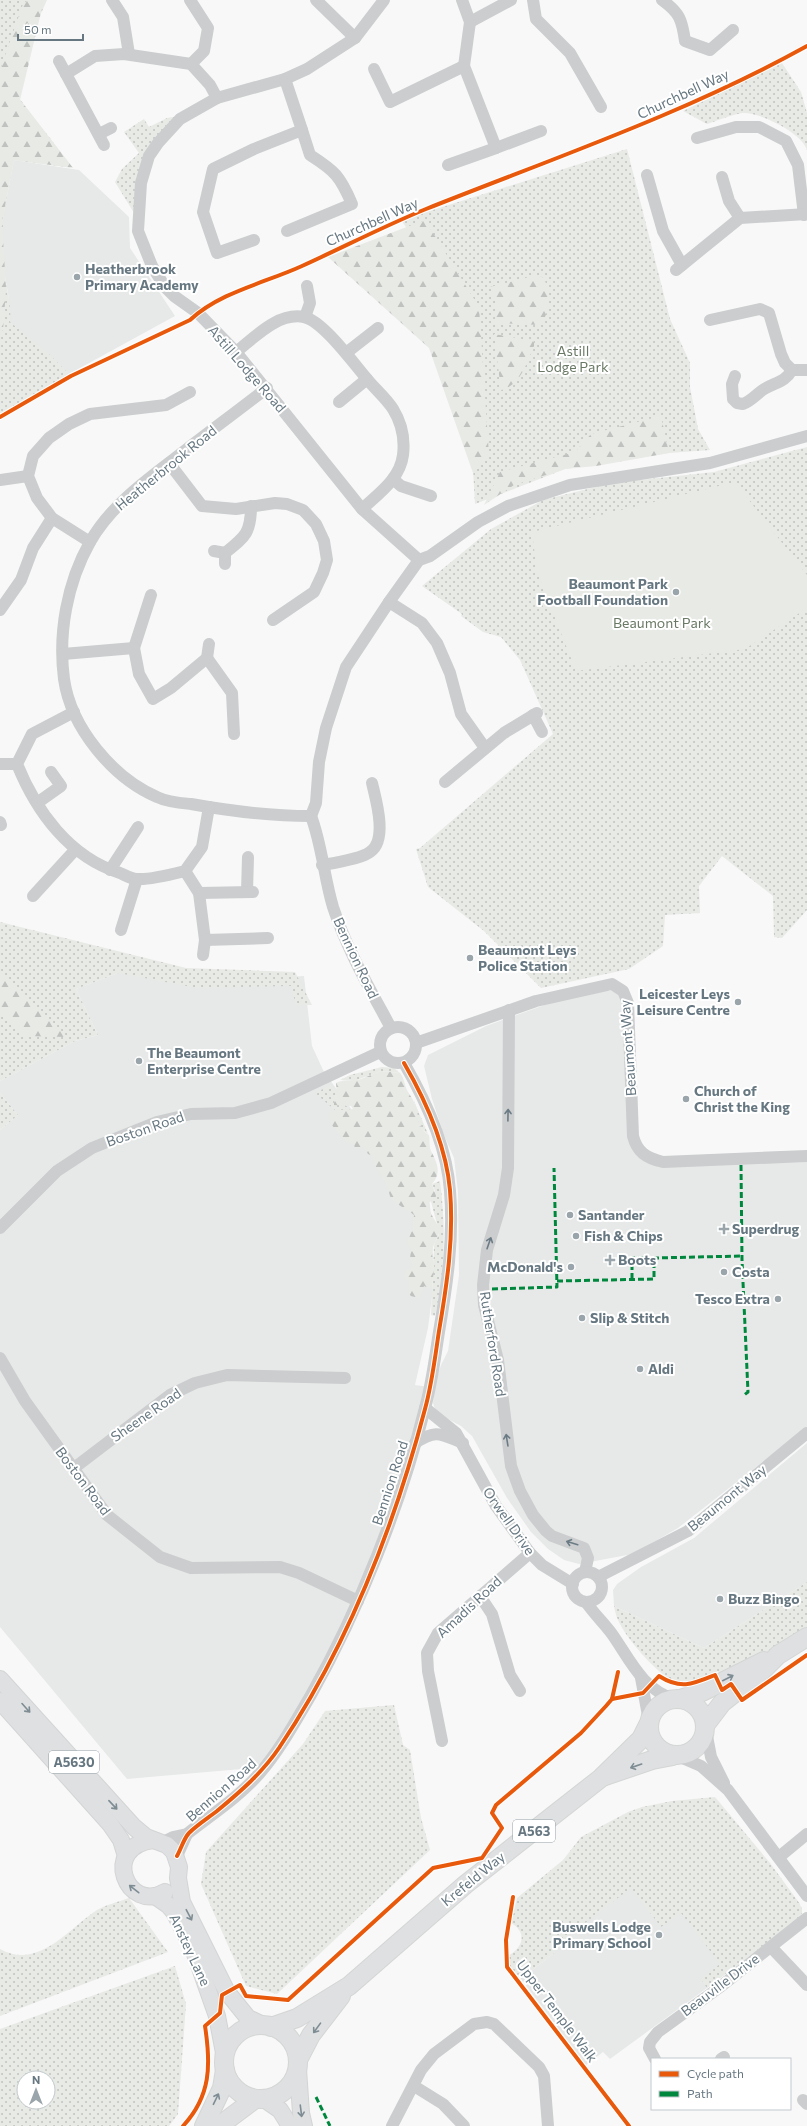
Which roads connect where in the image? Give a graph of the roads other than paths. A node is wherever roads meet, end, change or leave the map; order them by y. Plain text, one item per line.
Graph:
1 (112, 0) edge
2 (190, 0) edge
3 (316, 0) edge
4 (384, 0) edge
5 (462, 0) edge
6 (511, 0) edge
7 (533, 0) edge
8 (662, 0) edge
9 (470, 22) junction
10 (733, 30) dead end
11 (355, 38) junction
12 (129, 54) junction
13 (59, 61) dead end
14 (191, 64) junction
15 (464, 66) junction
16 (374, 69) dead end
17 (66, 74) junction
18 (285, 79) junction
19 (217, 98) junction
20 (601, 107) dead end
21 (110, 128) dead end
22 (302, 130) junction
23 (542, 131) dead end
24 (99, 134) junction
25 (696, 138) dead end
26 (104, 145) dead end
27 (496, 148) junction
28 (448, 165) dead end
29 (647, 175) dead end
30 (722, 177) dead end
31 (806, 215) edge
32 (740, 218) junction
33 (287, 231) dead end
34 (254, 240) dead end
35 (307, 286) dead end
36 (305, 317) junction
37 (710, 320) dead end
38 (378, 328) dead end
39 (236, 352) junction
40 (346, 353) junction
41 (792, 370) junction
42 (807, 370) edge
43 (735, 376) dead end
44 (366, 379) junction
45 (267, 388) junction
46 (190, 392) dead end
47 (339, 402) dead end
48 (807, 436) edge
49 (169, 462) junction
50 (28, 476) junction
51 (393, 479) junction
52 (0, 480) edge
53 (431, 496) dead end
54 (251, 506) junction
55 (362, 510) junction
56 (52, 518) junction
57 (90, 542) junction
58 (221, 556) dead end
59 (419, 560) junction
60 (151, 595) dead end
61 (388, 602) junction
62 (0, 610) edge
63 (273, 620) dead end
64 (209, 644) dead end
65 (134, 648) junction
66 (63, 654) junction
67 (207, 658) junction
68 (74, 712) junction
69 (542, 732) dead end
70 (234, 734) dead end
71 (485, 748) junction
72 (0, 764) edge
73 (17, 764) junction
74 (51, 772) dead end
75 (445, 782) dead end
76 (372, 783) dead end
77 (37, 803) junction
78 (209, 808) junction
79 (312, 816) junction
80 (138, 827) dead end
81 (75, 850) junction
82 (248, 857) dead end
83 (322, 865) junction
84 (110, 870) junction
85 (185, 871) junction
86 (137, 879) junction
87 (199, 893) junction
88 (33, 896) dead end
89 (121, 930) dead end
90 (268, 938) dead end
91 (205, 940) junction
92 (203, 955) dead end
93 (509, 1010) junction
94 (391, 1028) junction
95 (416, 1043) junction
96 (380, 1052) junction
97 (404, 1063) junction
98 (807, 1156) edge
99 (0, 1228) edge
100 (0, 1358) edge
101 (345, 1378) dead end
102 (425, 1408) junction
103 (807, 1433) edge
104 (415, 1443) junction
105 (463, 1443) junction
106 (74, 1468) junction
107 (530, 1553) junction
108 (585, 1572) junction
109 (598, 1576) junction
110 (572, 1584) junction
111 (480, 1596) junction
112 (592, 1600) junction
113 (358, 1601) junction
114 (807, 1637) edge
115 (778, 1655) junction
116 (641, 1678) junction
117 (0, 1679) edge
118 (520, 1691) dead end
119 (677, 1699) junction
120 (0, 1701) edge
121 (649, 1723) junction
122 (706, 1728) junction
123 (442, 1741) dead end
124 (675, 1756) junction
125 (601, 1778) junction
126 (728, 1790) junction
127 (187, 1834) junction
128 (807, 1834) edge
129 (158, 1841) junction
130 (126, 1856) junction
131 (177, 1856) junction
132 (779, 1857) junction
133 (178, 1878) junction
134 (156, 1896) junction
135 (807, 1896) edge
136 (807, 1918) edge
137 (771, 1947) junction
138 (349, 1986) junction
139 (806, 1990) edge
140 (267, 2026) junction
141 (654, 2058) edge
142 (225, 2064) junction
143 (298, 2064) junction
144 (414, 2086) junction
145 (259, 2099) junction
146 (204, 2126) edge
147 (219, 2126) edge
148 (290, 2126) edge
149 (304, 2126) edge
150 (392, 2126) edge
151 (464, 2126) edge
152 (548, 2126) edge

1 - 12 street
2 - 14 street
3 - 11 street
4 - 11 street, Astill Lodge Road
5 - 9 street
6 - 9 street
7 - 20 street
8 - 10 street
9 - 15 street
11 - 18 street, Astill Lodge Road
12 - 14 street
12 - 17 street
13 - 17 street
14 - 19 street
15 - 16 street
15 - 27 street
17 - 24 street
18 - 19 street, Astill Lodge Road
18 - 22 street
19 - 39 street, Astill Lodge Road
21 - 24 street
22 - 33 street
22 - 34 street
23 - 27 street
24 - 26 street
25 - 31 street
27 - 28 street
29 - 32 street
30 - 32 street
31 - 32 street
35 - 36 street
36 - 39 street
36 - 40 street
37 - 41 street
38 - 40 street
39 - 45 street, Astill Lodge Road
40 - 44 street
41 - 42 street
41 - 43 street
44 - 47 street
44 - 51 street
45 - 49 street, Heatherbrook Road
45 - 55 street, Astill Lodge Road
46 - 50 street
48 - 59 street
49 - 54 street
49 - 57 street, Heatherbrook Road
50 - 52 street
50 - 56 street
51 - 53 street
51 - 55 street
54 - 58 street
54 - 63 street
55 - 59 street, Astill Lodge Road
56 - 57 street
56 - 62 street
57 - 66 street, Heatherbrook Road
59 - 61 street
60 - 65 street
61 - 71 street
61 - 79 street
64 - 67 street
65 - 66 street
65 - 67 street
66 - 68 street, Heatherbrook Road
67 - 70 street
68 - 73 street
68 - 78 street, Heatherbrook Road
69 - 71 street
71 - 75 street
72 - 73 street
73 - 77 street
74 - 77 street
76 - 83 street
77 - 81 street
78 - 79 street, Heatherbrook Road
78 - 85 street
79 - 83 street, Bennion Road
80 - 84 street
81 - 84 street
81 - 88 street
82 - 87 street
83 - 94 street, Bennion Road
84 - 86 street
85 - 86 street
85 - 87 street
86 - 89 street
87 - 91 street
90 - 91 street
91 - 92 street
93 - 95 street, Beaumont Way
93 - 98 street, Beaumont Way
108 -> 93 street, Rutherford Road
94 - 95 street
94 - 96 street
95 - 97 street
96 - 97 street
96 - 99 street, Boston Road
97 - 102 street, Bennion Road
100 - 106 street, Boston Road
101 - 106 street, Sheene Road
102 - 104 street, Bennion Road
102 - 105 street, Orwell Drive
103 - 109 street, Beaumont Way
104 - 105 street
104 - 113 street, Bennion Road
105 - 107 street, Orwell Drive
106 - 113 street, Boston Road
107 - 110 street, Orwell Drive
107 - 111 street, Amadis Road
108 - 109 street
108 - 110 street
109 - 112 street
110 - 112 street
111 - 118 street
111 - 123 street, Amadis Road
112 - 116 street
113 - 127 street, Bennion Road
114 - 115 highway
119 -> 115 highway
115 - 122 highway
116 - 119 street
116 - 121 street
117 -> 129 main road, A5630
119 - 121 highway
119 - 122 highway
120 - 130 main road, A5630
121 - 124 highway
121 - 125 highway, Krefeld Way / A563
122 - 124 highway
122 - 126 street
124 -> 125 highway, Krefeld Way / A563
124 - 126 street
125 - 138 highway, Krefeld Way / A563
126 - 132 street
127 - 129 street, Bennion Road
127 - 131 street, Bennion Road
128 - 132 street
129 - 130 main road
129 - 131 main road
134 -> 130 main road, Anstey Lane
131 - 133 main road, Anstey Lane
132 - 135 street
133 - 134 main road
133 -> 140 main road, Anstey Lane
134 - 142 main road, Anstey Lane
136 - 137 street, Beauville Drive
137 - 139 street
137 - 141 street, Beauville Drive
138 - 140 highway, Krefeld Way / A563
138 -> 143 highway, Krefeld Way / A563
140 - 142 highway
140 - 143 highway
142 - 145 highway
146 -> 142 highway
143 - 145 highway
143 -> 149 main road
144 - 150 street
144 - 151 street
144 - 152 street
145 - 147 highway
145 - 148 main road

